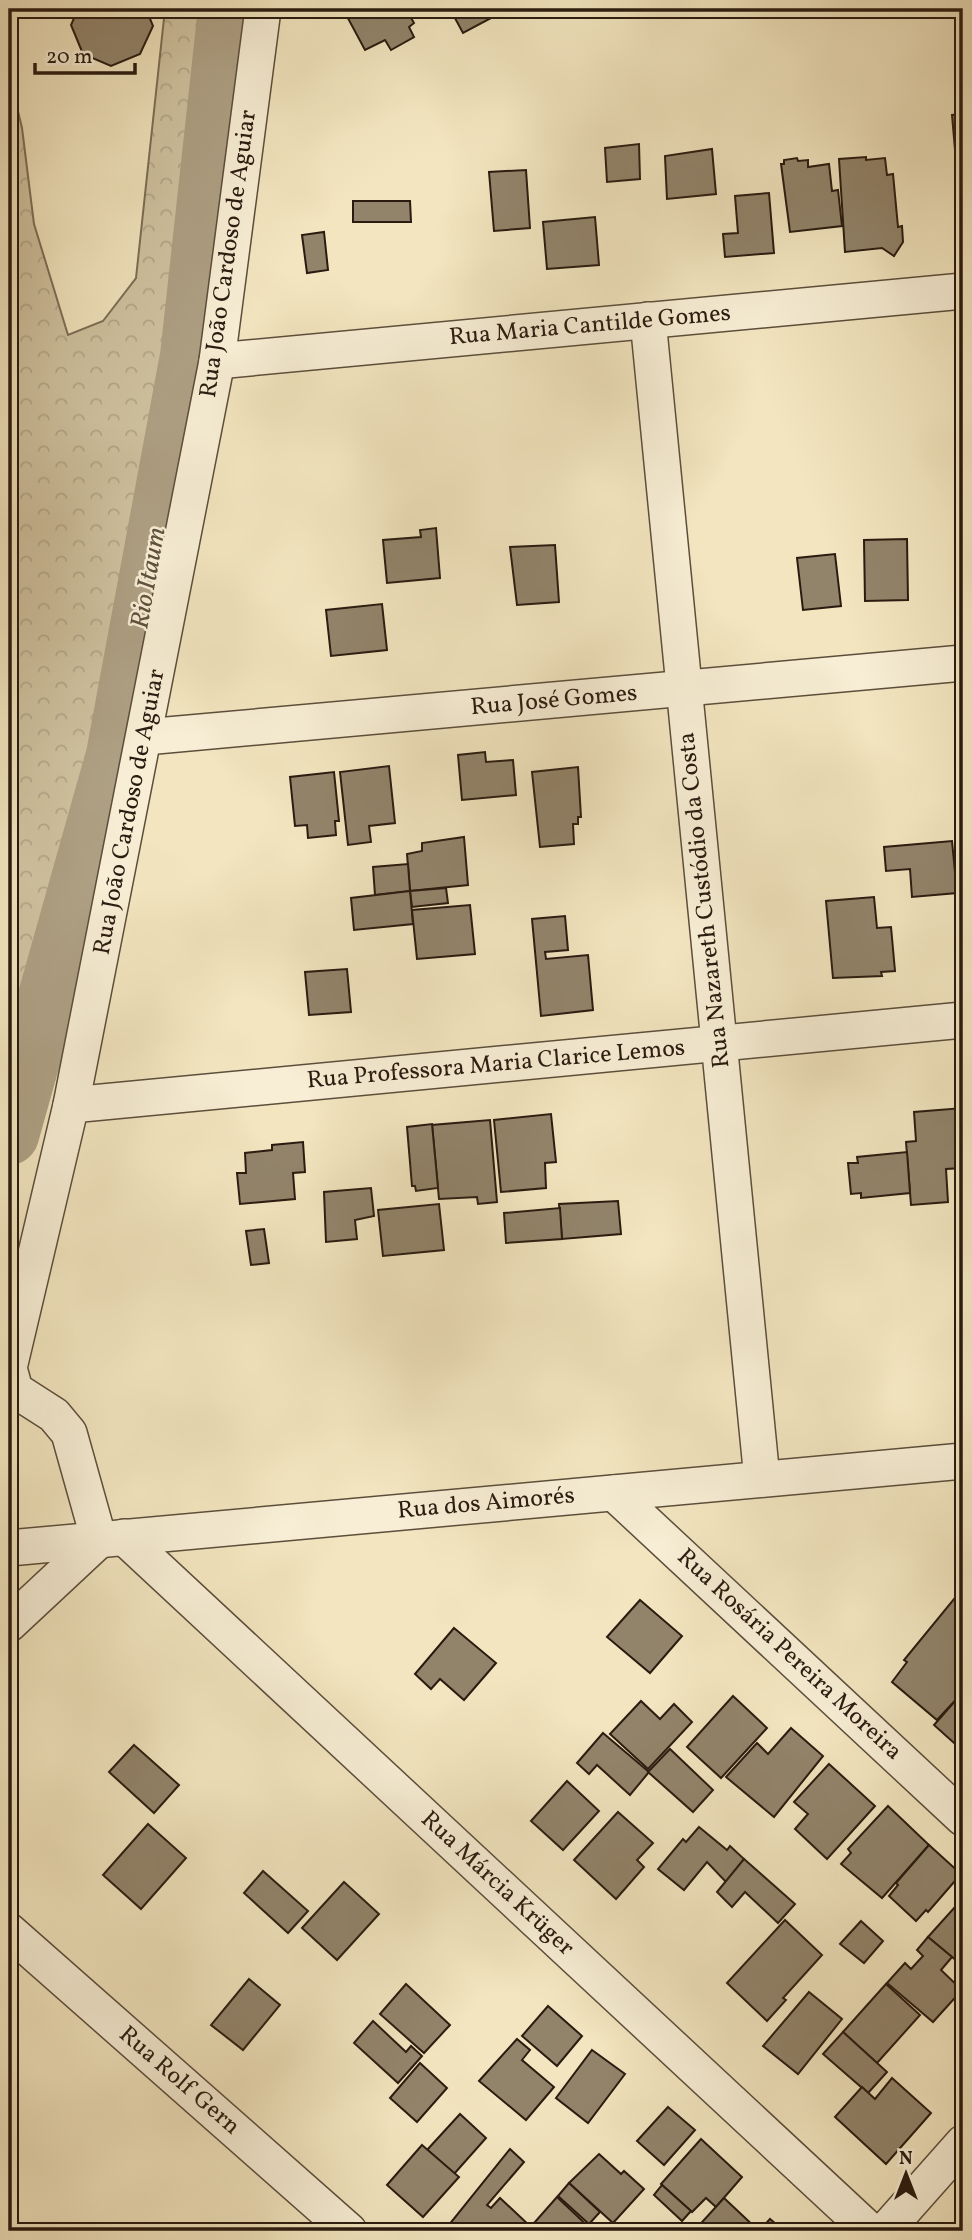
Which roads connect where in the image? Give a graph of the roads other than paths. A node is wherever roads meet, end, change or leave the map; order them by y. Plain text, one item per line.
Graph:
1 (263, 9) edge
2 (963, 291) edge
3 (648, 320) junction
4 (217, 361) junction
5 (963, 663) edge
6 (685, 689) junction
7 (145, 737) junction
8 (963, 1020) edge
9 (719, 1043) junction
10 (71, 1105) junction
11 (963, 1461) edge
12 (762, 1479) junction
13 (614, 1493) junction
14 (111, 1538) junction
15 (9, 1548) edge
16 (9, 1624) edge
17 (963, 1818) edge
18 (9, 1931) edge
19 (963, 2143) edge
20 (349, 2231) edge
21 (870, 2231) edge
22 (885, 2231) edge

1 - 4 street, Rua João Cardoso de Aguiar
2 - 3 street, Rua Maria Cantilde Gomes
3 - 4 street, Rua Maria Cantilde Gomes
3 - 6 street, Rua Nazareth Custódio da Costa
4 - 7 street, Rua João Cardoso de Aguiar
5 - 6 street, Rua José Gomes
6 - 7 street, Rua José Gomes
6 - 9 street, Rua Nazareth Custódio da Costa
7 - 10 street, Rua João Cardoso de Aguiar
8 - 9 street, Rua Professora Maria Clarice Lemos
9 - 10 street, Rua Professora Maria Clarice Lemos
9 - 12 street, Rua Nazareth Custódio da Costa
10 - 14 street, Rua João Cardoso de Aguiar
11 - 12 street, Rua dos Aimorés
12 - 13 street, Rua dos Aimorés
13 - 14 street, Rua dos Aimorés
13 - 17 street, Rua Rosária Pereira Moreira
14 - 15 street, Rua dos Aimorés
14 - 16 street
14 - 21 street, Rua Márcia Krüger
18 - 20 street, Rua Rolf Gern
19 - 22 street

